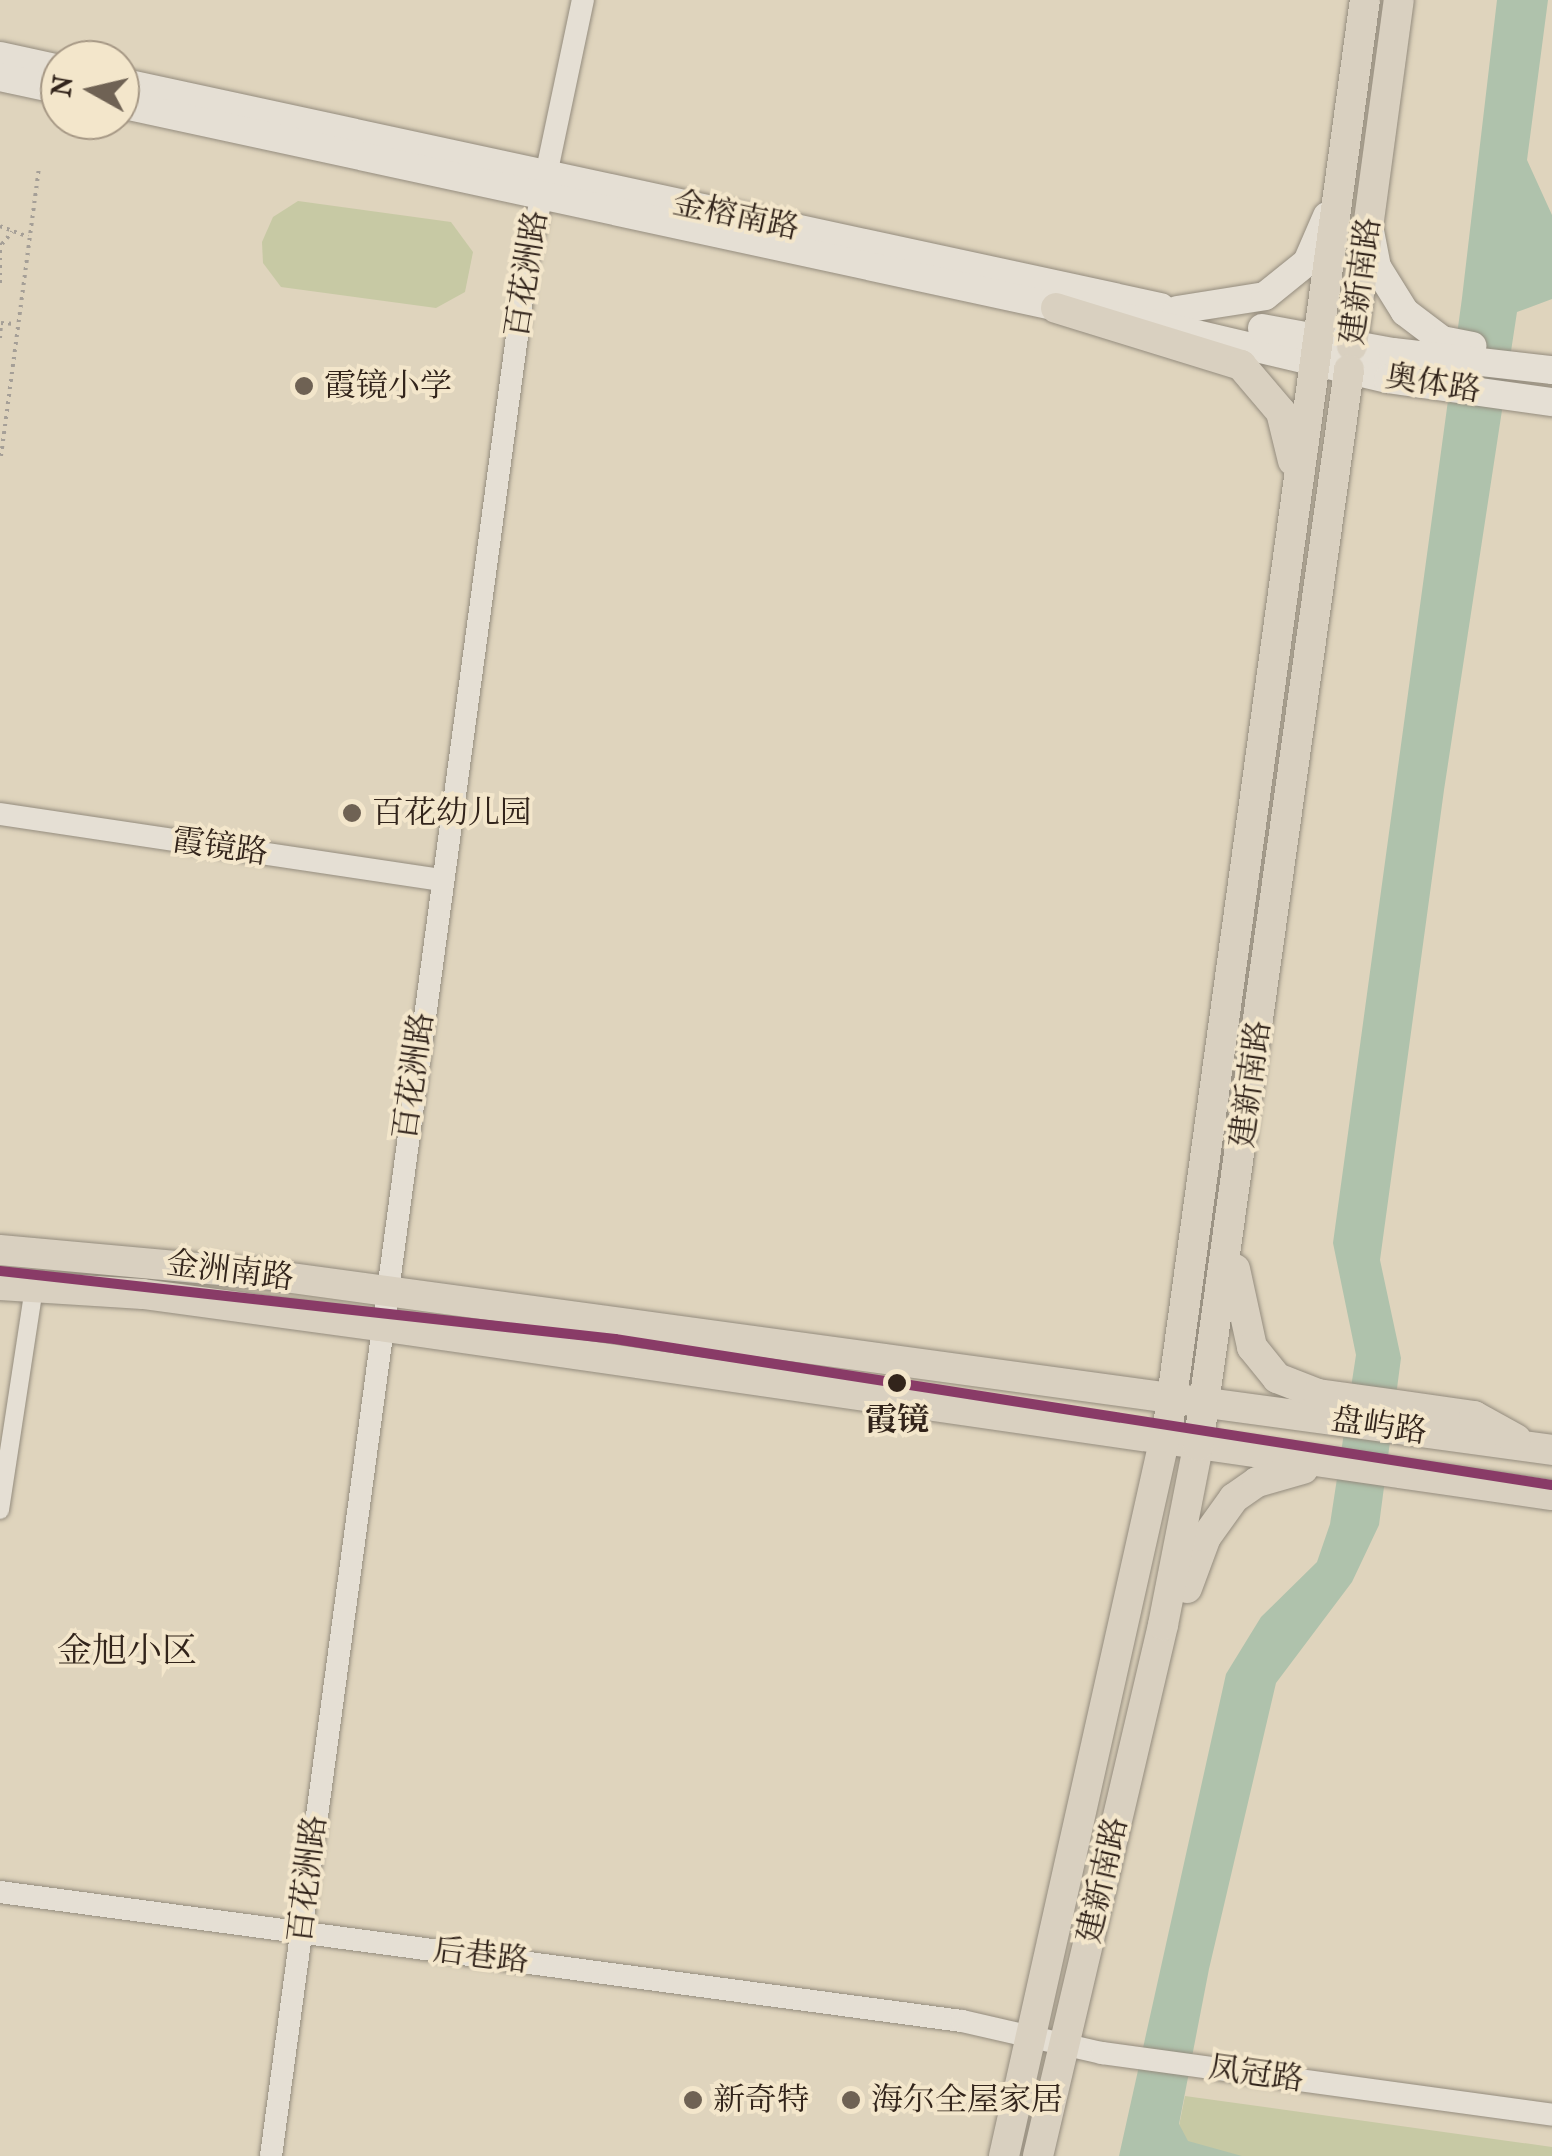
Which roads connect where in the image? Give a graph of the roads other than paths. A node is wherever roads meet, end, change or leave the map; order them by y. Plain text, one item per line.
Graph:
1 (583, 0) edge
2 (1365, 0) edge
3 (1399, 0) edge
4 (0, 56) edge
5 (40, 65) edge
6 (0, 77) edge
7 (40, 86) edge
8 (140, 87) edge
9 (140, 108) edge
10 (1346, 136) junction
11 (540, 185) junction
12 (1369, 222) junction
13 (1056, 308) junction
14 (1177, 310) junction
15 (1317, 350) junction
16 (1350, 358) junction
17 (1552, 366) edge
18 (1552, 402) edge
19 (1297, 493) junction
20 (0, 814) edge
21 (440, 880) junction
22 (1232, 1228) junction
23 (0, 1250) edge
24 (0, 1285) edge
25 (34, 1286) junction
26 (385, 1290) junction
27 (380, 1326) junction
28 (1171, 1399) junction
29 (1206, 1401) junction
30 (1165, 1441) junction
31 (1198, 1446) junction
32 (1542, 1449) edge
33 (1333, 1466) junction
34 (1552, 1495) edge
35 (0, 1510) edge
36 (1146, 1699) junction
37 (0, 1892) edge
38 (300, 1934) junction
39 (962, 2021) joint
40 (1031, 2038) junction
41 (1064, 2045) junction
42 (1552, 2115) edge
43 (271, 2156) edge
44 (1004, 2156) edge
45 (1038, 2156) edge

1 - 11 street, 百花洲路
2 - 10 main road, 建新南路
3 - 12 main road, 建新南路
4 - 5 main road
6 - 7 main road
8 - 11 main road, 金榕南路
9 - 11 main road, 金榕南路
10 - 14 main road
10 - 15 main road, 建新南路
11 - 13 main road, 金榕南路
11 - 14 main road, 金榕南路
11 - 21 street, 百花洲路
12 - 16 main road, 建新南路
12 - 17 main road
13 - 15 main road, 金榕南路
13 - 19 main road
14 - 15 main road, 金榕南路
15 - 16 main road, 奥体路
15 - 19 main road, 建新南路
16 - 17 main road, 奥体路
16 - 18 main road, 奥体路
16 - 22 main road, 建新南路
19 - 28 main road, 建新南路
20 - 21 street, 霞镜路
21 - 26 street, 百花洲路
22 - 29 main road, 建新南路
22 - 32 main road
23 - 26 main road, 金洲南路
24 - 25 main road, 金洲南路
25 - 27 main road, 金洲南路
25 - 35 street
26 - 27 street, 百花洲路
26 - 28 main road, 金洲南路
27 - 30 main road, 金洲南路
27 - 38 street, 百花洲路
28 - 29 main road, 盘屿路
28 - 30 main road, 建新南路
29 - 31 main road, 建新南路
29 - 32 main road, 盘屿路
30 - 31 main road, 金洲南路
30 - 40 main road, 建新南路
31 - 33 main road, 盘屿路
31 - 36 main road, 建新南路
33 - 34 main road, 盘屿路
33 - 36 main road
36 - 41 main road, 建新南路
37 - 38 street, 后巷路
38 - 39 street, 后巷路
38 - 43 street, 百花洲路
39 - 40 street, 凤冠路
40 - 41 street, 凤冠路
40 - 44 main road, 建新南路
41 - 42 street, 凤冠路
41 - 45 main road, 建新南路

